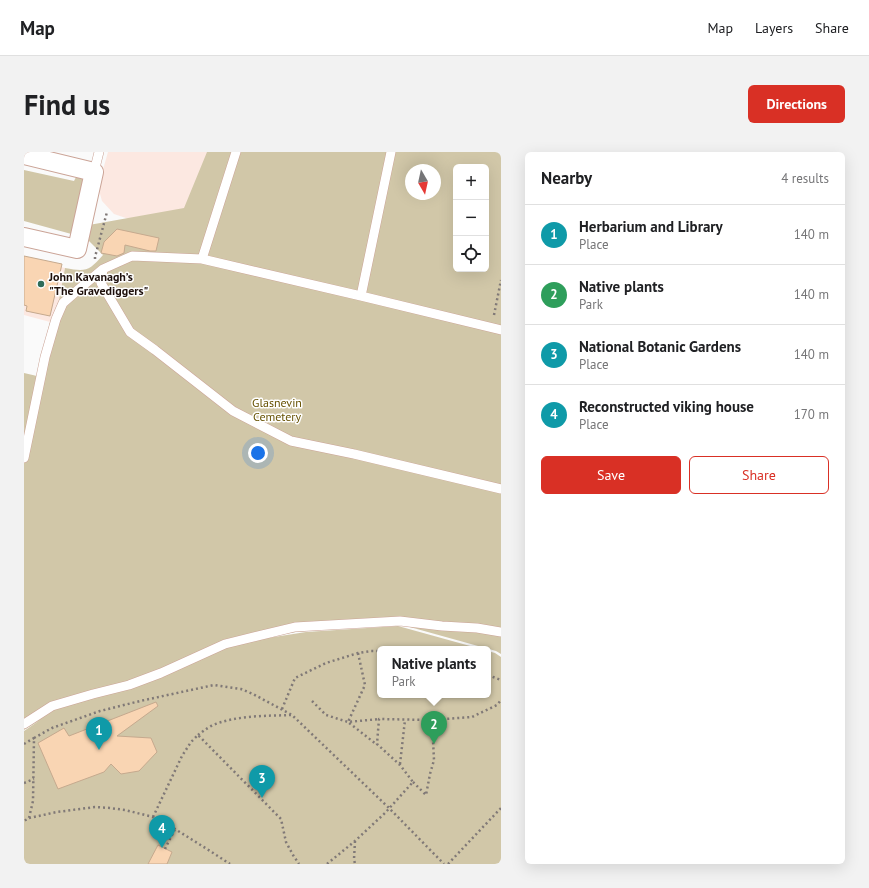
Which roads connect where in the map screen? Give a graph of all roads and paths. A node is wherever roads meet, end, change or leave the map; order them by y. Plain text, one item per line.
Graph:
1 (99, 152) edge
2 (236, 152) edge
3 (391, 152) edge
4 (24, 155) edge
5 (94, 172) junction
6 (107, 212) dead end
7 (24, 237) edge
8 (202, 259) junction
9 (99, 266) junction
10 (501, 280) edge
11 (361, 296) junction
12 (491, 328) junction
13 (501, 330) edge
14 (24, 458) edge
15 (501, 489) edge
16 (501, 632) edge
17 (377, 651) edge
18 (358, 653) junction
19 (491, 676) edge
20 (501, 680) edge
21 (501, 700) edge
22 (312, 701) dead end
23 (282, 709) junction
24 (292, 715) junction
25 (379, 719) junction
26 (404, 720) junction
27 (432, 720) junction
28 (348, 722) junction
29 (24, 724) edge
30 (198, 735) junction
31 (34, 738) junction
32 (24, 744) edge
33 (377, 744) junction
34 (400, 765) junction
35 (34, 779) junction
36 (413, 782) junction
37 (24, 783) edge
38 (389, 808) junction
39 (501, 808) edge
40 (29, 818) junction
41 (153, 818) junction
42 (24, 821) edge
43 (175, 829) junction
44 (355, 841) junction
45 (165, 849) dead end
46 (230, 864) edge
47 (299, 864) edge
48 (327, 864) edge
49 (355, 864) edge
50 (444, 864) edge
51 (448, 864) edge

1 - 5 lane
2 - 8 lane
3 - 11 lane
4 - 5 street
5 - 7 street
6 - 9 path
8 - 9 lane
8 - 11 lane
9 - 14 lane
9 - 15 lane
10 - 12 path
11 - 12 lane
12 - 13 lane
16 - 29 lane
17 - 18 path
18 - 23 path
18 - 28 path
19 - 20 path
21 - 27 path
22 - 28 path
23 - 24 path
23 - 31 path
24 - 30 path
24 - 38 path
25 - 26 path
25 - 28 path
25 - 33 path
26 - 27 path
26 - 34 path
27 - 36 path
28 - 33 path
30 - 41 path
30 - 47 path
31 - 32 path
31 - 35 path
33 - 34 path
34 - 36 path
35 - 37 path
35 - 40 path
36 - 38 path
38 - 44 path
38 - 50 path
39 - 51 path
40 - 41 path
40 - 42 path
41 - 43 path
43 - 45 path
43 - 46 path
44 - 48 path
44 - 49 path

